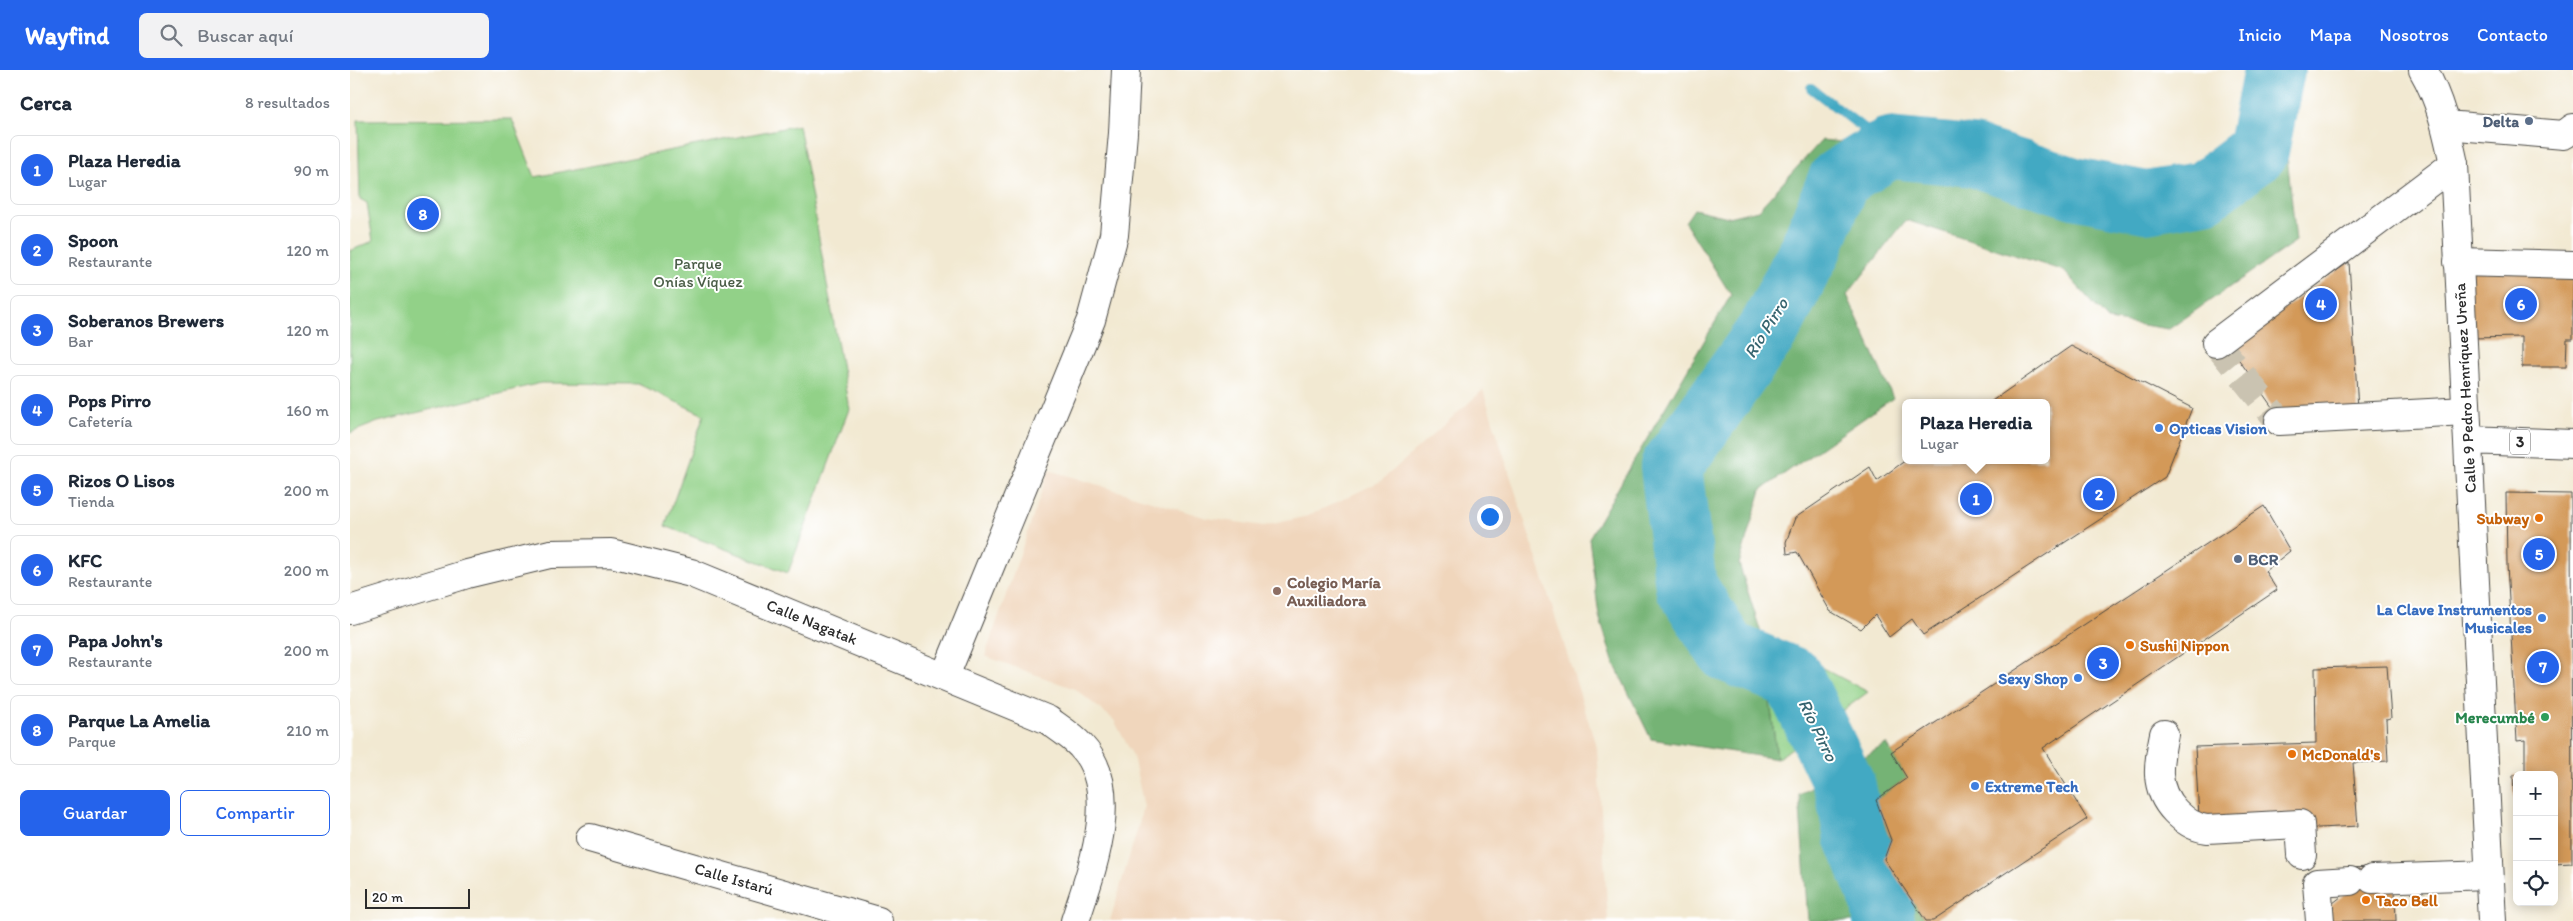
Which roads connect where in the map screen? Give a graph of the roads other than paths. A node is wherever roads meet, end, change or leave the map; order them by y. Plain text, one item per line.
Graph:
1 (1126, 70) edge
2 (2428, 75) edge
3 (2446, 125) junction
4 (2573, 128) edge
5 (2454, 164) junction
6 (2458, 262) junction
7 (2573, 265) edge
8 (2216, 343) dead end
9 (2466, 411) junction
10 (2279, 421) dead end
11 (2468, 440) junction
12 (2573, 444) edge
13 (350, 610) edge
14 (945, 676) junction
15 (2164, 734) dead end
16 (590, 838) dead end
17 (2302, 855) dead end
18 (2490, 875) junction
19 (878, 921) edge
20 (1075, 921) edge
21 (2320, 921) edge
22 (2492, 921) edge

1 - 14 street
2 - 3 street, Calle 9 Pedro Henríquez Ureña
3 - 4 street
3 - 5 street, Calle 9 Pedro Henríquez Ureña
5 - 6 street, Calle 9 Pedro Henríquez Ureña
5 - 8 street
6 - 7 street
6 - 9 street, Calle 9 Pedro Henríquez Ureña
9 - 10 street
9 - 11 street, Calle 9 Pedro Henríquez Ureña
11 - 12 street, 3
11 - 18 street, Calle 9 Pedro Henríquez Ureña
13 - 14 street, Calle Nagatak
14 - 20 street, Calle Nagatak
15 - 17 street
16 - 19 street, Calle Istarú
18 - 21 street
18 - 22 street, Calle 9 Pedro Henríquez Ureña

